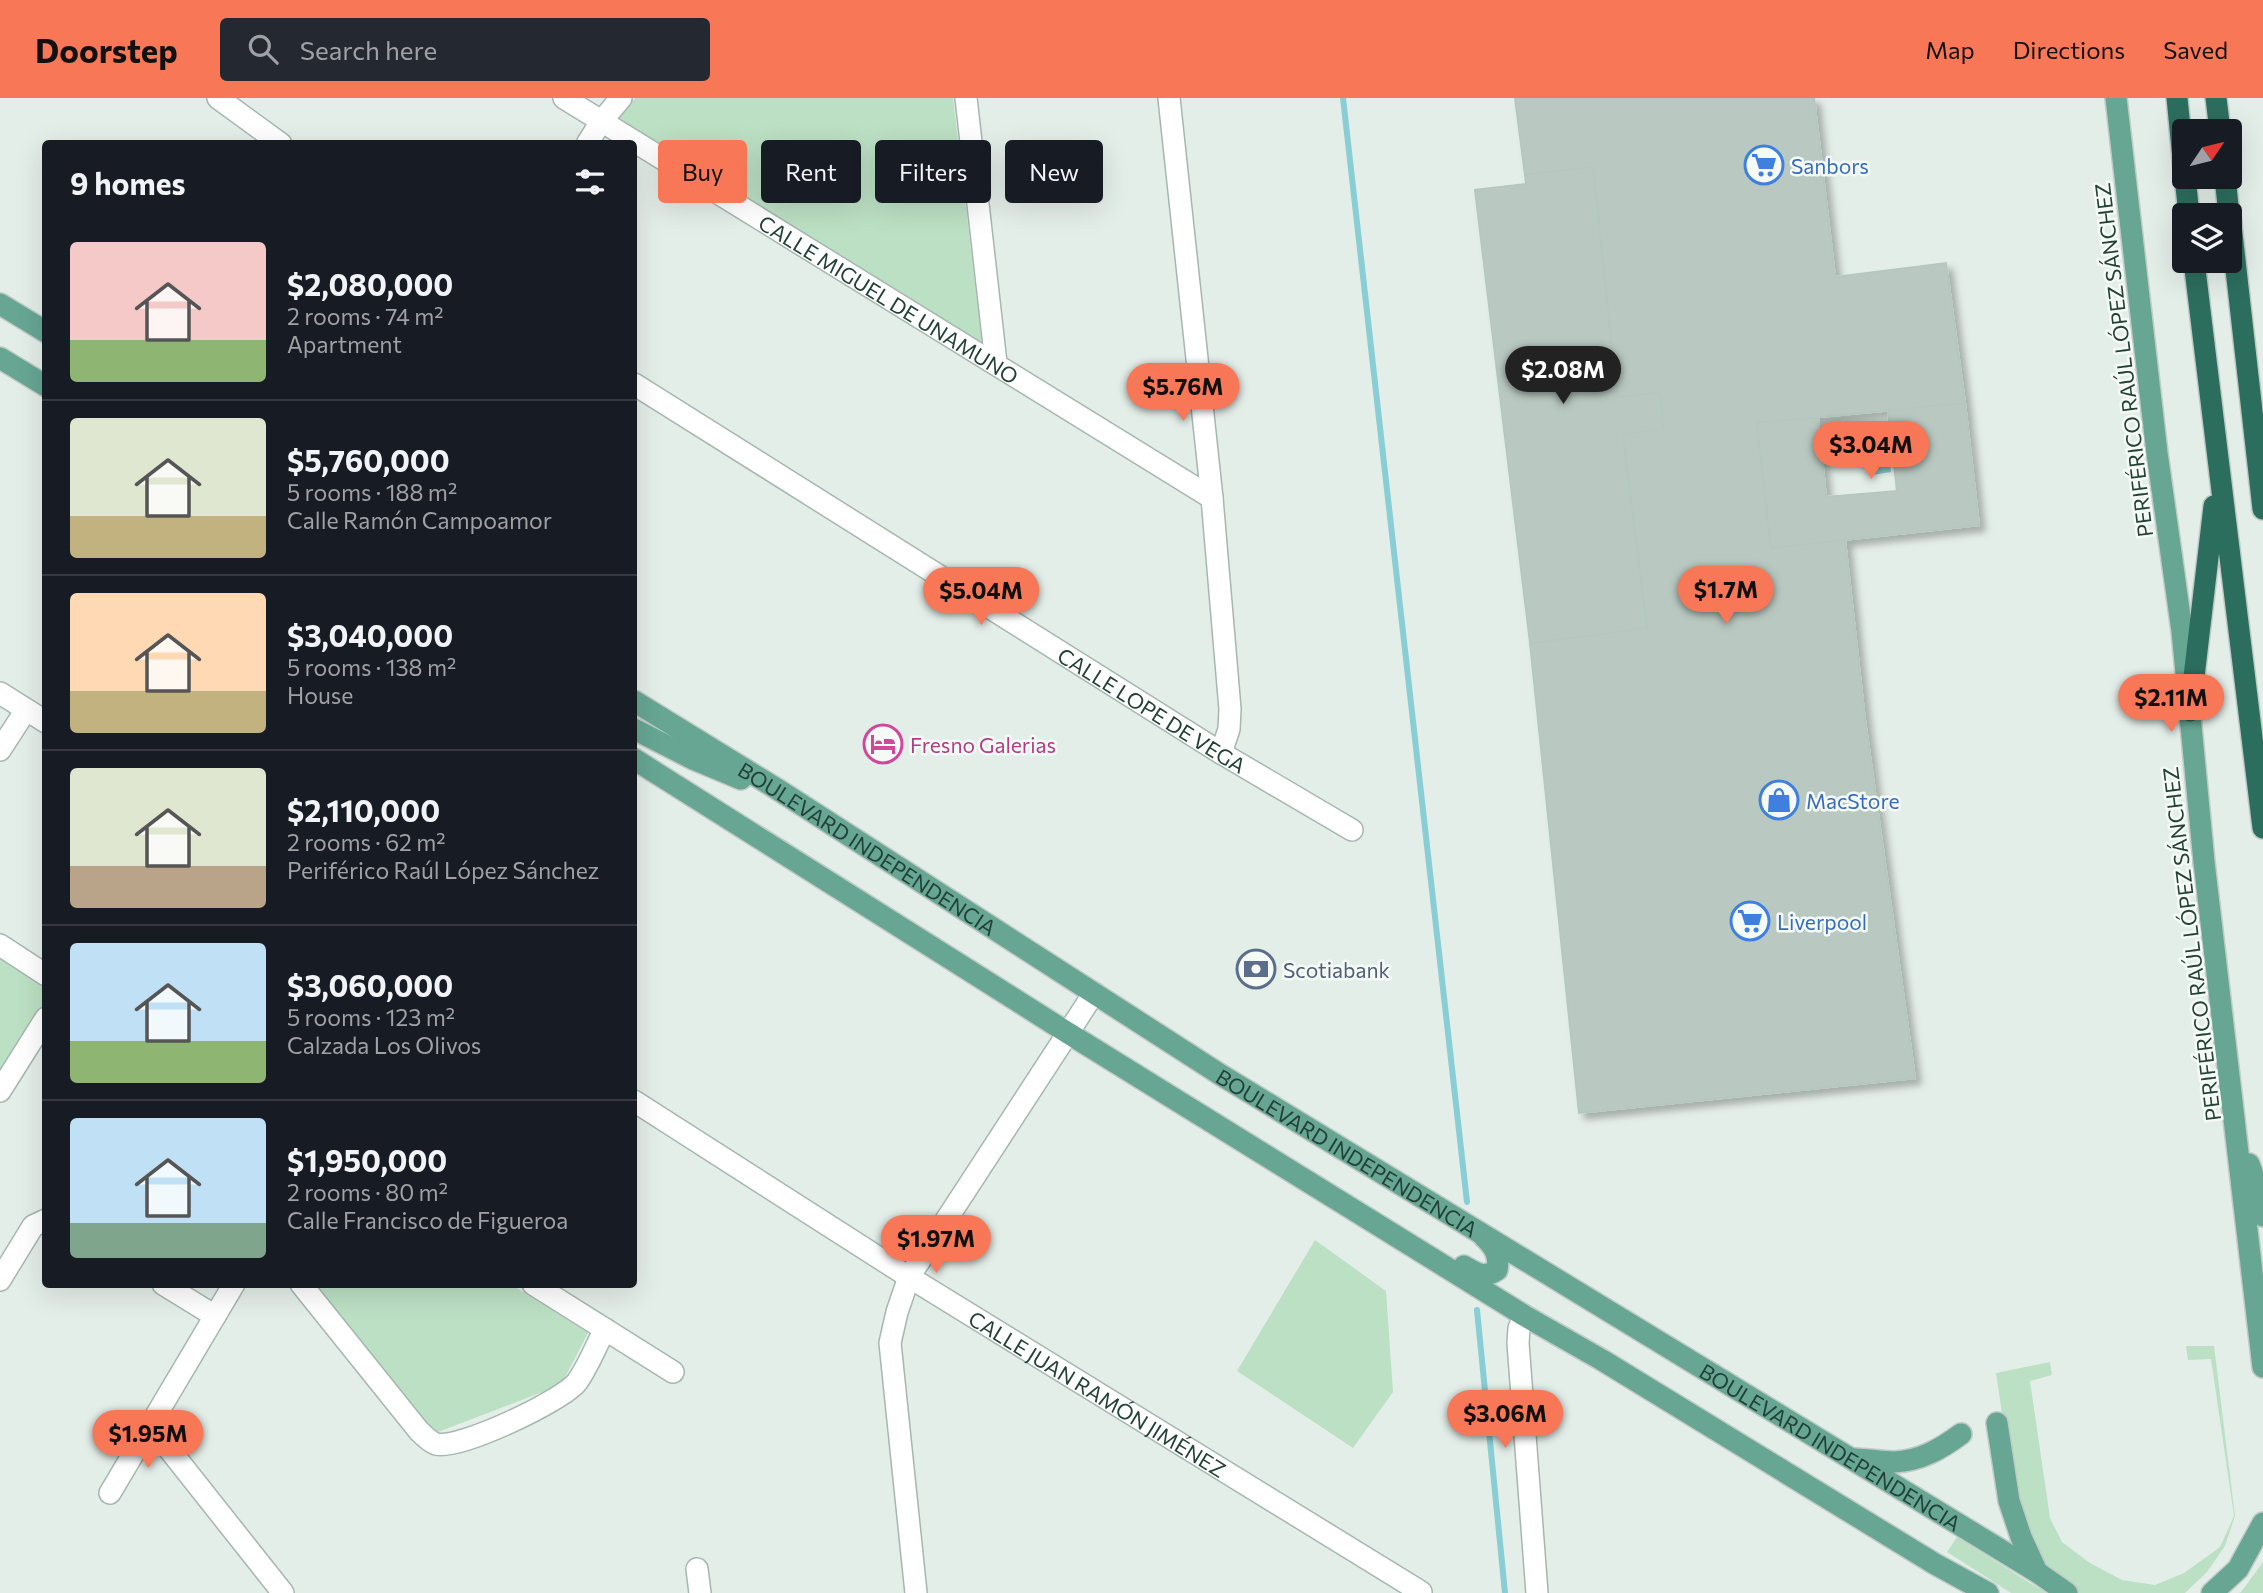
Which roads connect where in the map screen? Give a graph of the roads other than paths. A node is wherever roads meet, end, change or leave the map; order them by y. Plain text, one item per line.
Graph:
1 (218, 98) edge
2 (564, 98) edge
3 (621, 98) edge
4 (966, 98) edge
5 (1169, 98) edge
6 (2116, 98) edge
7 (2177, 98) edge
8 (2217, 98) edge
9 (2179, 119) edge
10 (2219, 119) edge
11 (600, 122) junction
12 (276, 140) edge
13 (589, 140) edge
14 (630, 140) edge
15 (637, 145) edge
16 (2195, 273) edge
17 (2236, 273) edge
18 (0, 304) edge
19 (0, 312) edge
20 (25, 320) junction
21 (42, 330) edge
22 (0, 358) edge
23 (996, 363) junction
24 (42, 384) edge
25 (637, 386) edge
26 (2254, 434) junction
27 (2263, 458) edge
28 (2218, 473) junction
29 (1212, 499) junction
30 (2263, 509) edge
31 (0, 693) edge
32 (637, 703) edge
33 (26, 710) junction
34 (2190, 711) junction
35 (42, 720) edge
36 (637, 731) edge
37 (0, 750) edge
38 (1221, 753) junction
39 (637, 761) edge
40 (777, 789) junction
41 (2263, 828) edge
42 (1352, 830) dead end
43 (0, 945) edge
44 (42, 972) edge
45 (1094, 993) junction
46 (42, 1024) edge
47 (1068, 1033) junction
48 (0, 1091) edge
49 (637, 1103) edge
50 (2237, 1129) junction
51 (1344, 1203) junction
52 (2263, 1216) edge
53 (42, 1222) edge
54 (1475, 1231) junction
55 (909, 1277) junction
56 (0, 1280) edge
57 (170, 1288) edge
58 (232, 1288) edge
59 (304, 1288) edge
60 (539, 1288) edge
61 (215, 1316) junction
62 (1525, 1316) junction
63 (605, 1329) junction
64 (2263, 1367) edge
65 (673, 1372) dead end
66 (1997, 1423) dead end
67 (150, 1425) junction
68 (1961, 1434) dead end
69 (1852, 1459) junction
70 (110, 1493) dead end
71 (2263, 1523) edge
72 (697, 1569) dead end
73 (2037, 1572) junction
74 (1421, 1592) edge
75 (283, 1593) edge
76 (700, 1593) edge
77 (916, 1593) edge
78 (1537, 1593) edge
79 (1988, 1593) edge
80 (2067, 1593) edge
81 (2212, 1593) edge

1 - 12 street
2 - 11 street, CALLE MIGUEL DE UNAMUNO
3 - 11 street
4 - 23 street
5 - 29 street
6 - 34 main road, PERIFÉRICO RAÚL LÓPEZ SÁNCHEZ
7 - 9 highway
8 - 10 highway
11 - 13 street
11 - 14 street, CALLE MIGUEL DE UNAMUNO
15 - 23 street, CALLE MIGUEL DE UNAMUNO
16 - 28 highway
17 - 26 highway
18 - 20 main road
19 - 20 main road
20 - 21 main road
22 - 24 main road
23 - 29 street, CALLE MIGUEL DE UNAMUNO
25 - 38 street, CALLE LOPE DE VEGA
26 - 27 highway
26 - 30 highway
28 - 34 highway
28 - 41 highway
29 - 38 street
31 - 33 street
32 - 40 main road, BOULEVARD INDEPENDENCIA
33 - 35 street
33 - 37 street
34 - 50 main road, PERIFÉRICO RAÚL LÓPEZ SÁNCHEZ
36 - 40 main road
38 - 42 street, CALLE LOPE DE VEGA
39 - 47 main road, BOULEVARD INDEPENDENCIA
40 - 45 main road, BOULEVARD INDEPENDENCIA
43 - 44 street
45 - 47 street
45 - 54 main road, BOULEVARD INDEPENDENCIA
46 - 48 street
47 - 51 main road, BOULEVARD INDEPENDENCIA
47 - 55 street
49 - 55 street, CALLE JUAN RAMÓN JIMÉNEZ
50 - 52 main road
50 - 64 main road, PERIFÉRICO RAÚL LÓPEZ SÁNCHEZ
51 - 54 main road
51 - 62 main road, BOULEVARD INDEPENDENCIA
53 - 56 street
54 - 69 main road, BOULEVARD INDEPENDENCIA
55 - 74 street, CALLE JUAN RAMÓN JIMÉNEZ
55 - 77 street
57 - 61 street
58 - 61 street
59 - 63 street
60 - 63 street
61 - 67 street
62 - 78 street
62 - 79 main road, BOULEVARD INDEPENDENCIA
63 - 65 street
66 - 73 main road
67 - 70 street
67 - 75 street
68 - 69 main road
69 - 73 main road, BOULEVARD INDEPENDENCIA
71 - 81 main road
72 - 76 street
73 - 80 main road, BOULEVARD INDEPENDENCIA

